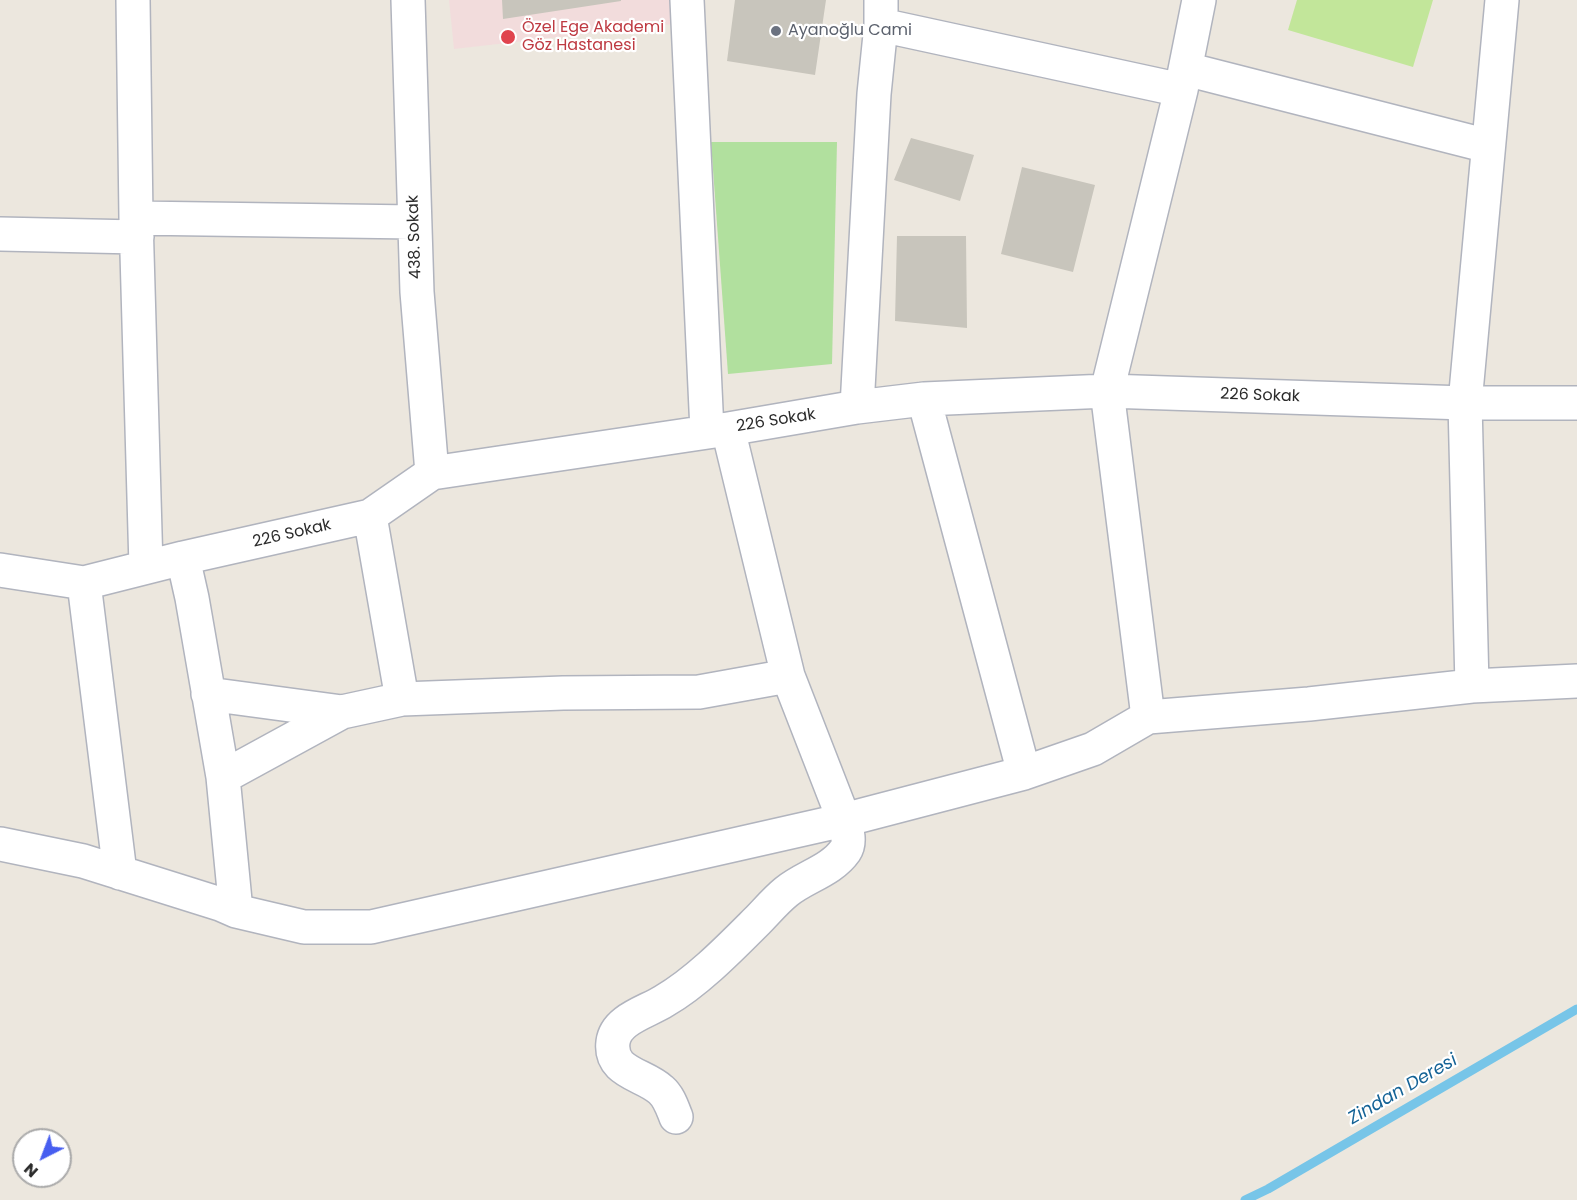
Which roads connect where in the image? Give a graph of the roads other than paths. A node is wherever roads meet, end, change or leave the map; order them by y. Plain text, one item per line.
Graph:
1 (133, 0) edge
2 (408, 0) edge
3 (687, 0) edge
4 (1199, 0) edge
5 (1502, 0) edge
6 (881, 12) edge
7 (1183, 80) junction
8 (1488, 146) junction
9 (414, 222) junction
10 (136, 228) junction
11 (0, 234) edge
12 (1107, 391) junction
13 (924, 399) junction
14 (1465, 403) junction
15 (1577, 403) edge
16 (857, 407) junction
17 (717, 430) junction
18 (432, 473) junction
19 (370, 516) junction
20 (183, 558) junction
21 (146, 567) junction
22 (0, 570) edge
23 (84, 583) junction
24 (788, 676) junction
25 (1577, 681) edge
26 (1472, 686) junction
27 (208, 694) junction
28 (402, 699) junction
29 (342, 712) junction
30 (1148, 717) junction
31 (1024, 773) junction
32 (223, 777) junction
33 (844, 820) junction
34 (0, 844) edge
35 (120, 873) junction
36 (236, 911) junction
37 (676, 1117) dead end

1 - 10 street
2 - 9 street, 438. Sokak
3 - 17 street
4 - 7 street
5 - 8 street
6 - 7 street
6 - 16 street
7 - 8 street
7 - 12 street
8 - 14 street
9 - 10 street
9 - 18 street, 438. Sokak
10 - 11 street
10 - 21 street
12 - 13 street, 226 Sokak
12 - 14 street, 226 Sokak
12 - 30 street
13 - 16 street, 226 Sokak
13 - 31 street
14 - 15 street, 226 Sokak
14 - 26 street
16 - 17 street, 226 Sokak
17 - 18 street, 226 Sokak
17 - 24 street
18 - 19 street, 226 Sokak
19 - 20 street, 226 Sokak
19 - 28 street
20 - 21 street, 226 Sokak
20 - 27 street
21 - 23 street, 226 Sokak
22 - 23 street, 226 Sokak
23 - 35 street
24 - 28 street
24 - 33 street
25 - 26 street
26 - 30 street
27 - 29 street
27 - 32 street
28 - 29 street
29 - 32 street
30 - 31 street
31 - 33 street
32 - 36 street
33 - 36 street
33 - 37 street
34 - 35 street
35 - 36 street

